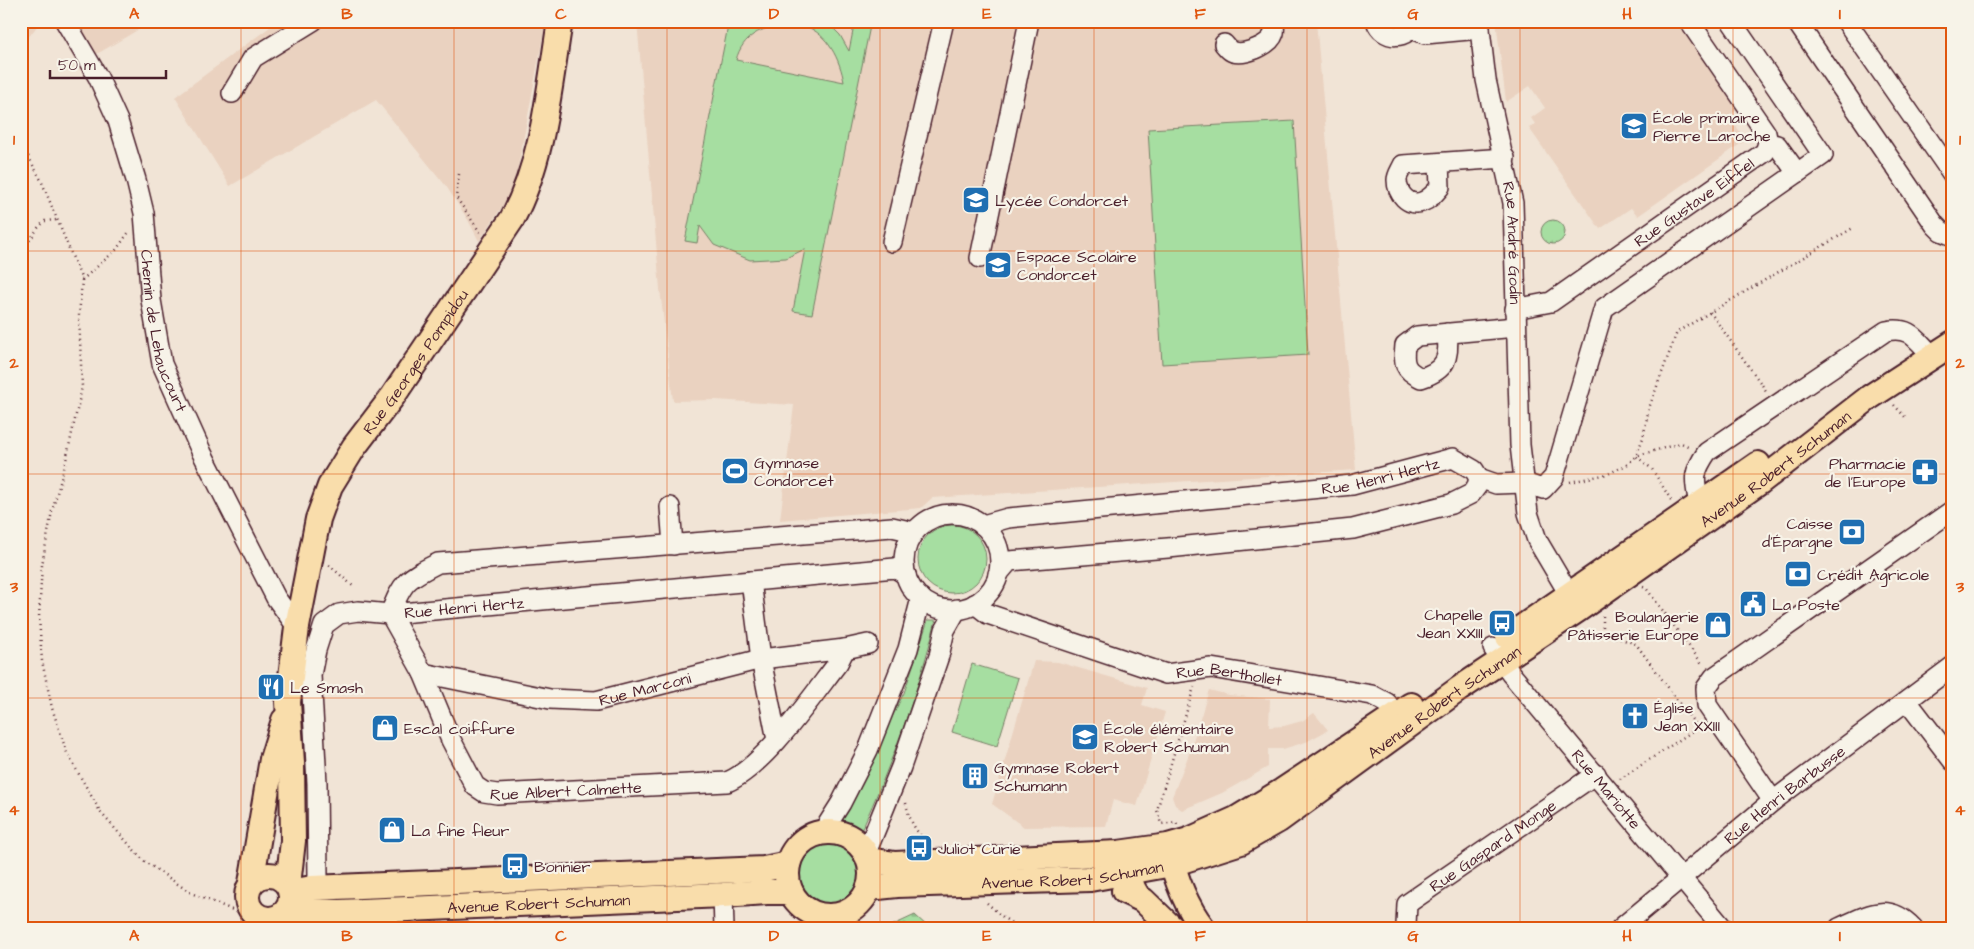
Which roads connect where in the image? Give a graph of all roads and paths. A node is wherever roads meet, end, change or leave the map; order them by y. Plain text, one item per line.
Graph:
1 (65, 21) edge
2 (313, 21) edge
3 (560, 21) edge
4 (944, 21) edge
5 (1029, 21) edge
6 (1274, 21) edge
7 (1376, 21) edge
8 (1689, 21) edge
9 (1731, 21) edge
10 (1796, 21) edge
11 (1846, 21) edge
12 (1414, 25) edge
13 (1480, 25) edge
14 (1224, 44) dead end
15 (232, 93) dead end
16 (21, 143) edge
17 (1768, 143) junction
18 (1505, 158) junction
19 (1439, 163) dead end
20 (1797, 173) junction
21 (459, 174) dead end
22 (1953, 175) edge
23 (144, 213) junction
24 (57, 220) junction
25 (1853, 228) dead end
26 (1953, 236) edge
27 (482, 239) dead end
28 (892, 242) dead end
29 (21, 253) edge
30 (980, 258) dead end
31 (82, 280) junction
32 (1710, 312) junction
33 (1515, 318) junction
34 (1953, 330) edge
35 (1447, 333) dead end
36 (1953, 343) edge
37 (1926, 349) junction
38 (1777, 405) junction
39 (1707, 452) junction
40 (1636, 456) junction
41 (1479, 478) junction
42 (1549, 482) junction
43 (1524, 483) junction
44 (670, 507) dead end
45 (1689, 510) junction
46 (1953, 510) edge
47 (983, 525) junction
48 (914, 532) junction
49 (672, 544) junction
50 (330, 557) dead end
51 (998, 574) junction
52 (906, 575) junction
53 (751, 581) junction
54 (354, 586) dead end
55 (1638, 587) dead end
56 (1601, 594) junction
57 (921, 598) junction
58 (1574, 602) junction
59 (975, 604) junction
60 (957, 609) junction
61 (390, 614) junction
62 (297, 627) junction
63 (868, 644) dead end
64 (845, 649) junction
65 (1497, 654) junction
66 (761, 659) junction
67 (1953, 666) edge
68 (1191, 671) junction
69 (422, 673) junction
70 (301, 674) junction
71 (1714, 676) junction
72 (312, 698) junction
73 (1907, 701) junction
74 (288, 705) junction
75 (1396, 715) junction
76 (1715, 717) junction
77 (1698, 728) junction
78 (777, 740) junction
79 (1953, 761) edge
80 (1602, 781) junction
81 (1773, 801) junction
82 (822, 833) junction
83 (293, 841) junction
84 (1173, 845) junction
85 (1227, 846) junction
86 (867, 857) junction
87 (788, 864) junction
88 (1128, 872) junction
89 (1680, 878) junction
90 (1090, 879) junction
91 (318, 880) junction
92 (343, 887) junction
93 (869, 888) junction
94 (791, 892) junction
95 (723, 895) junction
96 (1138, 897) junction
97 (285, 907) edge
98 (247, 908) edge
99 (355, 919) edge
100 (1197, 919) edge
101 (724, 928) edge
102 (1172, 928) edge
103 (1407, 928) edge
104 (1621, 928) edge
105 (1723, 928) edge
106 (1839, 928) edge
107 (1913, 928) edge

1 - 23 street, Chemin de Lehaucourt
2 - 15 street
3 - 62 main road, Rue Georges Pompidou
4 - 28 street
5 - 30 street
6 - 14 street
7 - 12 street, Rue André Godin
8 - 17 street, Rue Gustave Eiffel
9 - 20 street
10 - 26 street
11 - 22 street
12 - 13 street, Rue André Godin
13 - 18 street, Rue André Godin
16 - 24 path
17 - 20 street
17 - 33 street, Rue Gustave Eiffel
18 - 19 street, Rue André Godin
18 - 33 street, Rue André Godin
20 - 42 street
21 - 27 path
23 - 31 path
23 - 62 street, Chemin de Lehaucourt
24 - 29 path
24 - 31 path
25 - 32 path
31 - 98 path
32 - 38 path
32 - 40 path
33 - 35 street, Rue André Godin
33 - 43 street, Rue André Godin
34 - 37 main road, Avenue Robert Schuman
36 - 56 main road, Avenue Robert Schuman
37 - 38 street
37 - 45 main road, Avenue Robert Schuman
38 - 39 street
39 - 40 path
39 - 45 street
40 - 42 path
40 - 45 path
41 - 43 street
41 - 47 street, Rue Henri Hertz
41 - 51 street
42 - 43 street
43 - 58 street, Rue André Godin
44 - 49 street
45 - 58 main road, Avenue Robert Schuman
46 - 71 street
47 - 48 street
47 - 51 street
48 - 49 street, Rue Henri Hertz
48 - 52 street
49 - 61 street, Rue Henri Hertz
50 - 54 path
51 - 59 street
52 - 53 street, Rue Henri Hertz
52 - 57 street
53 - 61 street, Rue Henri Hertz
53 - 66 street
55 - 71 path
56 - 58 main road, Avenue Robert Schuman
56 - 77 path
57 - 60 street
57 - 82 street
58 - 65 main road, Avenue Robert Schuman
59 - 60 street
59 - 68 street, Rue Berthollet
60 - 86 street
61 - 69 street, Rue Albert Calmette
61 - 70 street
62 - 70 main road, Rue Georges Pompidou
63 - 64 street, Rue Marconi
64 - 66 street, Rue Marconi
64 - 78 street, Rue Albert Calmette
65 - 75 main road, Avenue Robert Schuman
65 - 80 street, Rue Mariotte
65 - 85 main road, Avenue Robert Schuman
66 - 69 street, Rue Marconi
66 - 78 street
67 - 73 street, Rue Henri Barbusse
68 - 75 street, Rue Berthollet
68 - 84 path
69 - 78 street, Rue Albert Calmette
70 - 72 street
70 - 74 main road, Rue Georges Pompidou
71 - 76 street
72 - 74 street
72 - 91 street
73 - 79 street
73 - 81 street, Rue Henri Barbusse
74 - 83 main road, Rue Georges Pompidou
74 - 98 main road, Rue Georges Pompidou
75 - 84 main road, Avenue Robert Schuman
76 - 77 path
76 - 81 street
77 - 80 path
80 - 89 street, Rue Mariotte
80 - 103 street, Rue Gaspard Monge
81 - 89 street, Rue Henri Barbusse
82 - 86 main road
82 - 87 main road
83 - 91 main road
83 - 97 main road, Rue Georges Pompidou
84 - 85 main road, Avenue Robert Schuman
84 - 86 main road, Avenue Robert Schuman
84 - 88 main road, Avenue Robert Schuman
84 - 100 main road
85 - 100 main road
86 - 93 main road
87 - 92 main road, Avenue Robert Schuman
87 - 94 main road
88 - 90 main road, Avenue Robert Schuman
88 - 96 main road
89 - 104 street, Rue Henri Barbusse
89 - 105 street, Rue Mariotte
90 - 93 main road, Avenue Robert Schuman
90 - 96 main road
91 - 92 main road
92 - 97 main road, Avenue Robert Schuman
93 - 94 main road
94 - 95 main road, Avenue Robert Schuman
95 - 99 main road, Avenue Robert Schuman
95 - 101 street
96 - 102 main road
97 - 98 main road
97 - 98 main road
97 - 99 main road, Avenue Robert Schuman
106 - 107 street

